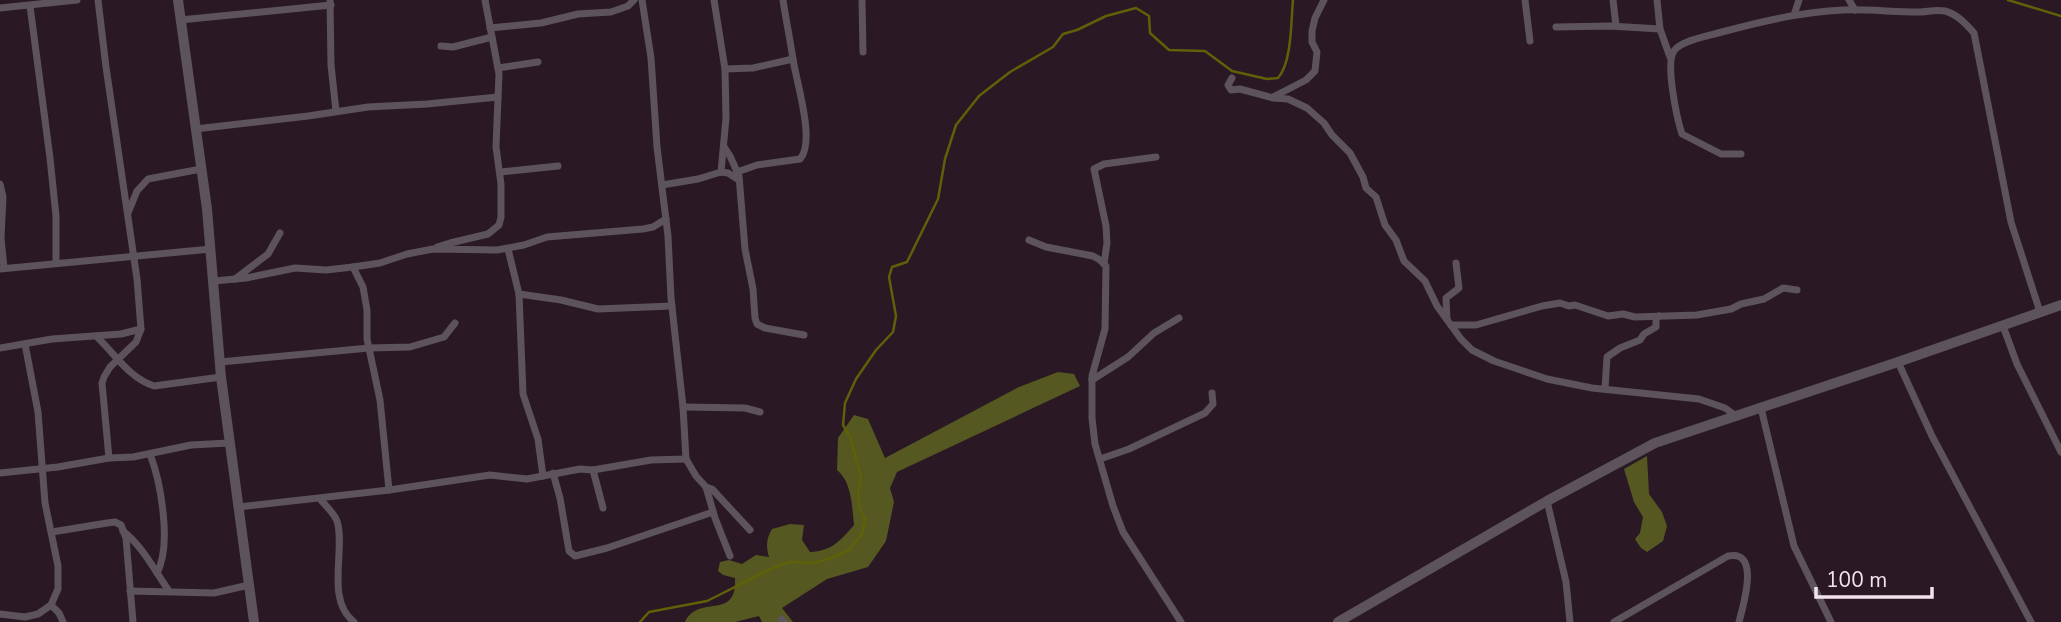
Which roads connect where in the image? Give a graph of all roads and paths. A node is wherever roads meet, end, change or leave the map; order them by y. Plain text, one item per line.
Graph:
1 (77, 0) edge
2 (98, 0) edge
3 (178, 0) edge
4 (485, 0) edge
5 (634, 0) edge
6 (642, 0) edge
7 (714, 0) edge
8 (783, 0) edge
9 (862, 0) edge
10 (1324, 0) edge
11 (1525, 0) edge
12 (1612, 0) edge
13 (1657, 0) edge
14 (1799, 0) edge
15 (1849, 0) edge
16 (330, 3) edge
17 (30, 6) junction
18 (0, 8) edge
19 (1855, 10) junction
20 (1794, 15) junction
21 (180, 20) junction
22 (1616, 26) junction
23 (1556, 27) dead end
24 (490, 28) junction
25 (1660, 29) junction
26 (492, 37) junction
27 (1530, 41) dead end
28 (441, 46) dead end
29 (863, 52) dead end
30 (1671, 58) junction
31 (793, 59) junction
32 (538, 62) dead end
33 (498, 68) junction
34 (725, 69) junction
35 (1232, 78) dead end
36 (498, 97) junction
37 (1273, 97) junction
38 (336, 111) junction
39 (195, 129) junction
40 (724, 147) junction
41 (1741, 154) dead end
42 (1156, 157) dead end
43 (558, 166) dead end
44 (201, 169) junction
45 (500, 172) junction
46 (721, 172) junction
47 (738, 176) junction
48 (662, 185) junction
49 (1, 189) edge
50 (127, 215) junction
51 (666, 219) junction
52 (279, 233) dead end
53 (1029, 240) dead end
54 (211, 249) junction
55 (433, 249) junction
56 (508, 249) junction
57 (133, 255) junction
58 (56, 262) junction
59 (1456, 263) dead end
60 (1104, 264) junction
61 (353, 267) junction
62 (2, 268) edge
63 (234, 279) junction
64 (214, 281) junction
65 (1797, 290) dead end
66 (519, 294) junction
67 (2061, 305) edge
68 (672, 306) junction
69 (2040, 312) junction
70 (1659, 316) junction
71 (1179, 318) dead end
72 (455, 323) dead end
73 (1449, 323) junction
74 (2003, 326) junction
75 (141, 329) junction
76 (804, 335) dead end
77 (97, 337) junction
78 (24, 344) junction
79 (0, 348) edge
80 (369, 348) junction
81 (117, 361) junction
82 (220, 362) junction
83 (1898, 362) junction
84 (221, 377) junction
85 (1092, 380) junction
86 (1605, 389) junction
87 (1212, 393) dead end
88 (683, 407) junction
89 (1761, 408) junction
90 (760, 412) dead end
91 (1736, 416) junction
92 (229, 443) junction
93 (2059, 443) edge
94 (2061, 452) edge
95 (150, 454) junction
96 (109, 458) junction
97 (686, 459) junction
98 (1100, 459) junction
99 (41, 468) junction
100 (593, 470) junction
101 (0, 473) edge
102 (554, 473) junction
103 (543, 476) junction
104 (706, 487) junction
105 (389, 490) junction
106 (320, 499) junction
107 (1547, 501) junction
108 (238, 507) junction
109 (603, 508) dead end
110 (713, 512) junction
111 (750, 530) dead end
112 (123, 531) junction
113 (52, 532) junction
114 (730, 556) dead end
115 (157, 573) junction
116 (249, 585) junction
117 (130, 591) junction
118 (169, 591) junction
119 (51, 605) junction
120 (0, 614) edge
121 (63, 622) edge
122 (133, 622) edge
123 (254, 622) edge
124 (354, 622) edge
125 (1181, 622) edge
126 (1338, 622) edge
127 (1570, 622) edge
128 (1614, 622) edge
129 (1739, 622) edge
130 (1830, 622) edge
131 (2031, 622) edge

1 - 17 street
2 - 50 street
3 - 21 street
4 - 24 street
5 - 24 street
6 - 48 street
7 - 34 street
8 - 31 street
9 - 29 street
10 - 37 street
11 - 27 street
12 - 22 street
13 - 25 street
14 - 20 street
15 - 19 street
16 - 21 street
16 - 38 street
17 - 18 street
17 - 58 street
19 - 20 street
19 - 69 street
20 - 30 street
21 - 39 street
22 - 23 street
22 - 25 street
24 - 26 street
25 - 30 street
26 - 28 street
26 - 33 street
30 - 41 street
31 - 34 street
31 - 47 street
32 - 33 street
33 - 36 street
34 - 40 street
35 - 37 street
36 - 38 street
36 - 45 street
37 - 73 street
38 - 39 street
39 - 44 street
40 - 46 street
40 - 47 street
42 - 60 street
43 - 45 street
44 - 50 street
44 - 54 street
45 - 55 street
46 - 47 street
46 - 48 street
47 - 76 street
48 - 51 street
49 - 62 street
50 - 57 street
51 - 56 street
51 - 68 street
52 - 63 street
53 - 60 street
54 - 57 street
54 - 64 street
55 - 56 street
55 - 61 street
56 - 66 street
57 - 58 street
57 - 75 street
58 - 62 street
59 - 73 street
60 - 85 street
61 - 63 street
61 - 80 street
63 - 64 street
64 - 82 street
65 - 70 street
66 - 68 street
66 - 103 street
67 - 69 street
68 - 88 street
69 - 74 street
70 - 73 street
70 - 86 street
71 - 85 street
72 - 80 street
73 - 86 street
74 - 83 street
74 - 93 street
75 - 77 street
75 - 81 street
77 - 78 street
77 - 81 street
78 - 79 street
78 - 99 street
80 - 82 street
80 - 105 street
81 - 84 street
81 - 96 street
82 - 84 street
83 - 89 street
83 - 131 street
84 - 92 street
85 - 98 street
86 - 91 street
87 - 98 street
88 - 90 street
88 - 97 street
89 - 91 street
89 - 130 street
91 - 107 street
92 - 95 street
92 - 108 street
93 - 94 street
95 - 96 street
95 - 115 street
96 - 99 street
97 - 100 street
97 - 104 street
98 - 125 street
99 - 101 street
99 - 113 street
100 - 102 street
100 - 109 street
102 - 103 street
102 - 110 street
103 - 105 street
104 - 110 street
104 - 111 street
105 - 106 street
106 - 108 street
106 - 124 street
107 - 126 street
107 - 127 street
108 - 116 street
110 - 114 street
112 - 113 street
112 - 115 street
112 - 117 street
113 - 119 street
115 - 118 street
116 - 118 street
116 - 123 street
117 - 118 street
117 - 122 street
119 - 120 street
119 - 121 street
128 - 129 street

